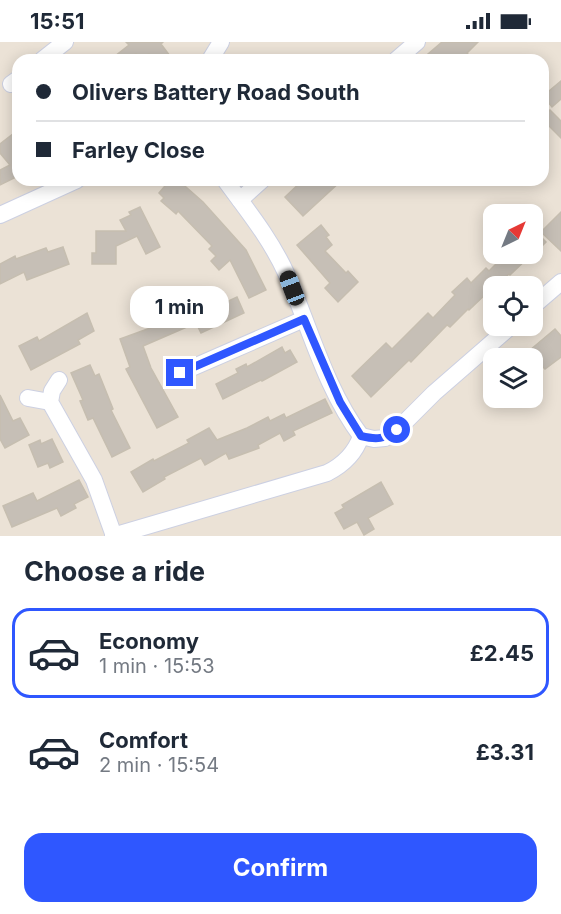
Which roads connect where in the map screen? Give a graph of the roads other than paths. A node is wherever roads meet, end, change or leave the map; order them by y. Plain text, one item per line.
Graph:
1 (65, 42) edge
2 (417, 42) edge
3 (53, 54) edge
4 (403, 54) edge
5 (64, 186) edge
6 (230, 186) edge
7 (255, 186) edge
8 (240, 200) junction
9 (0, 215) edge
10 (561, 282) edge
11 (543, 298) edge
12 (304, 319) junction
13 (500, 336) edge
14 (180, 373) dead end
15 (59, 380) dead end
16 (28, 398) dead end
17 (50, 402) junction
18 (361, 436) junction
19 (113, 536) edge

1 - 3 street
2 - 4 street
5 - 9 street
6 - 8 street
7 - 8 street
8 - 12 street
10 - 11 street
12 - 14 street
12 - 18 street
13 - 18 street
15 - 17 street
16 - 17 street
17 - 19 street
18 - 19 street

